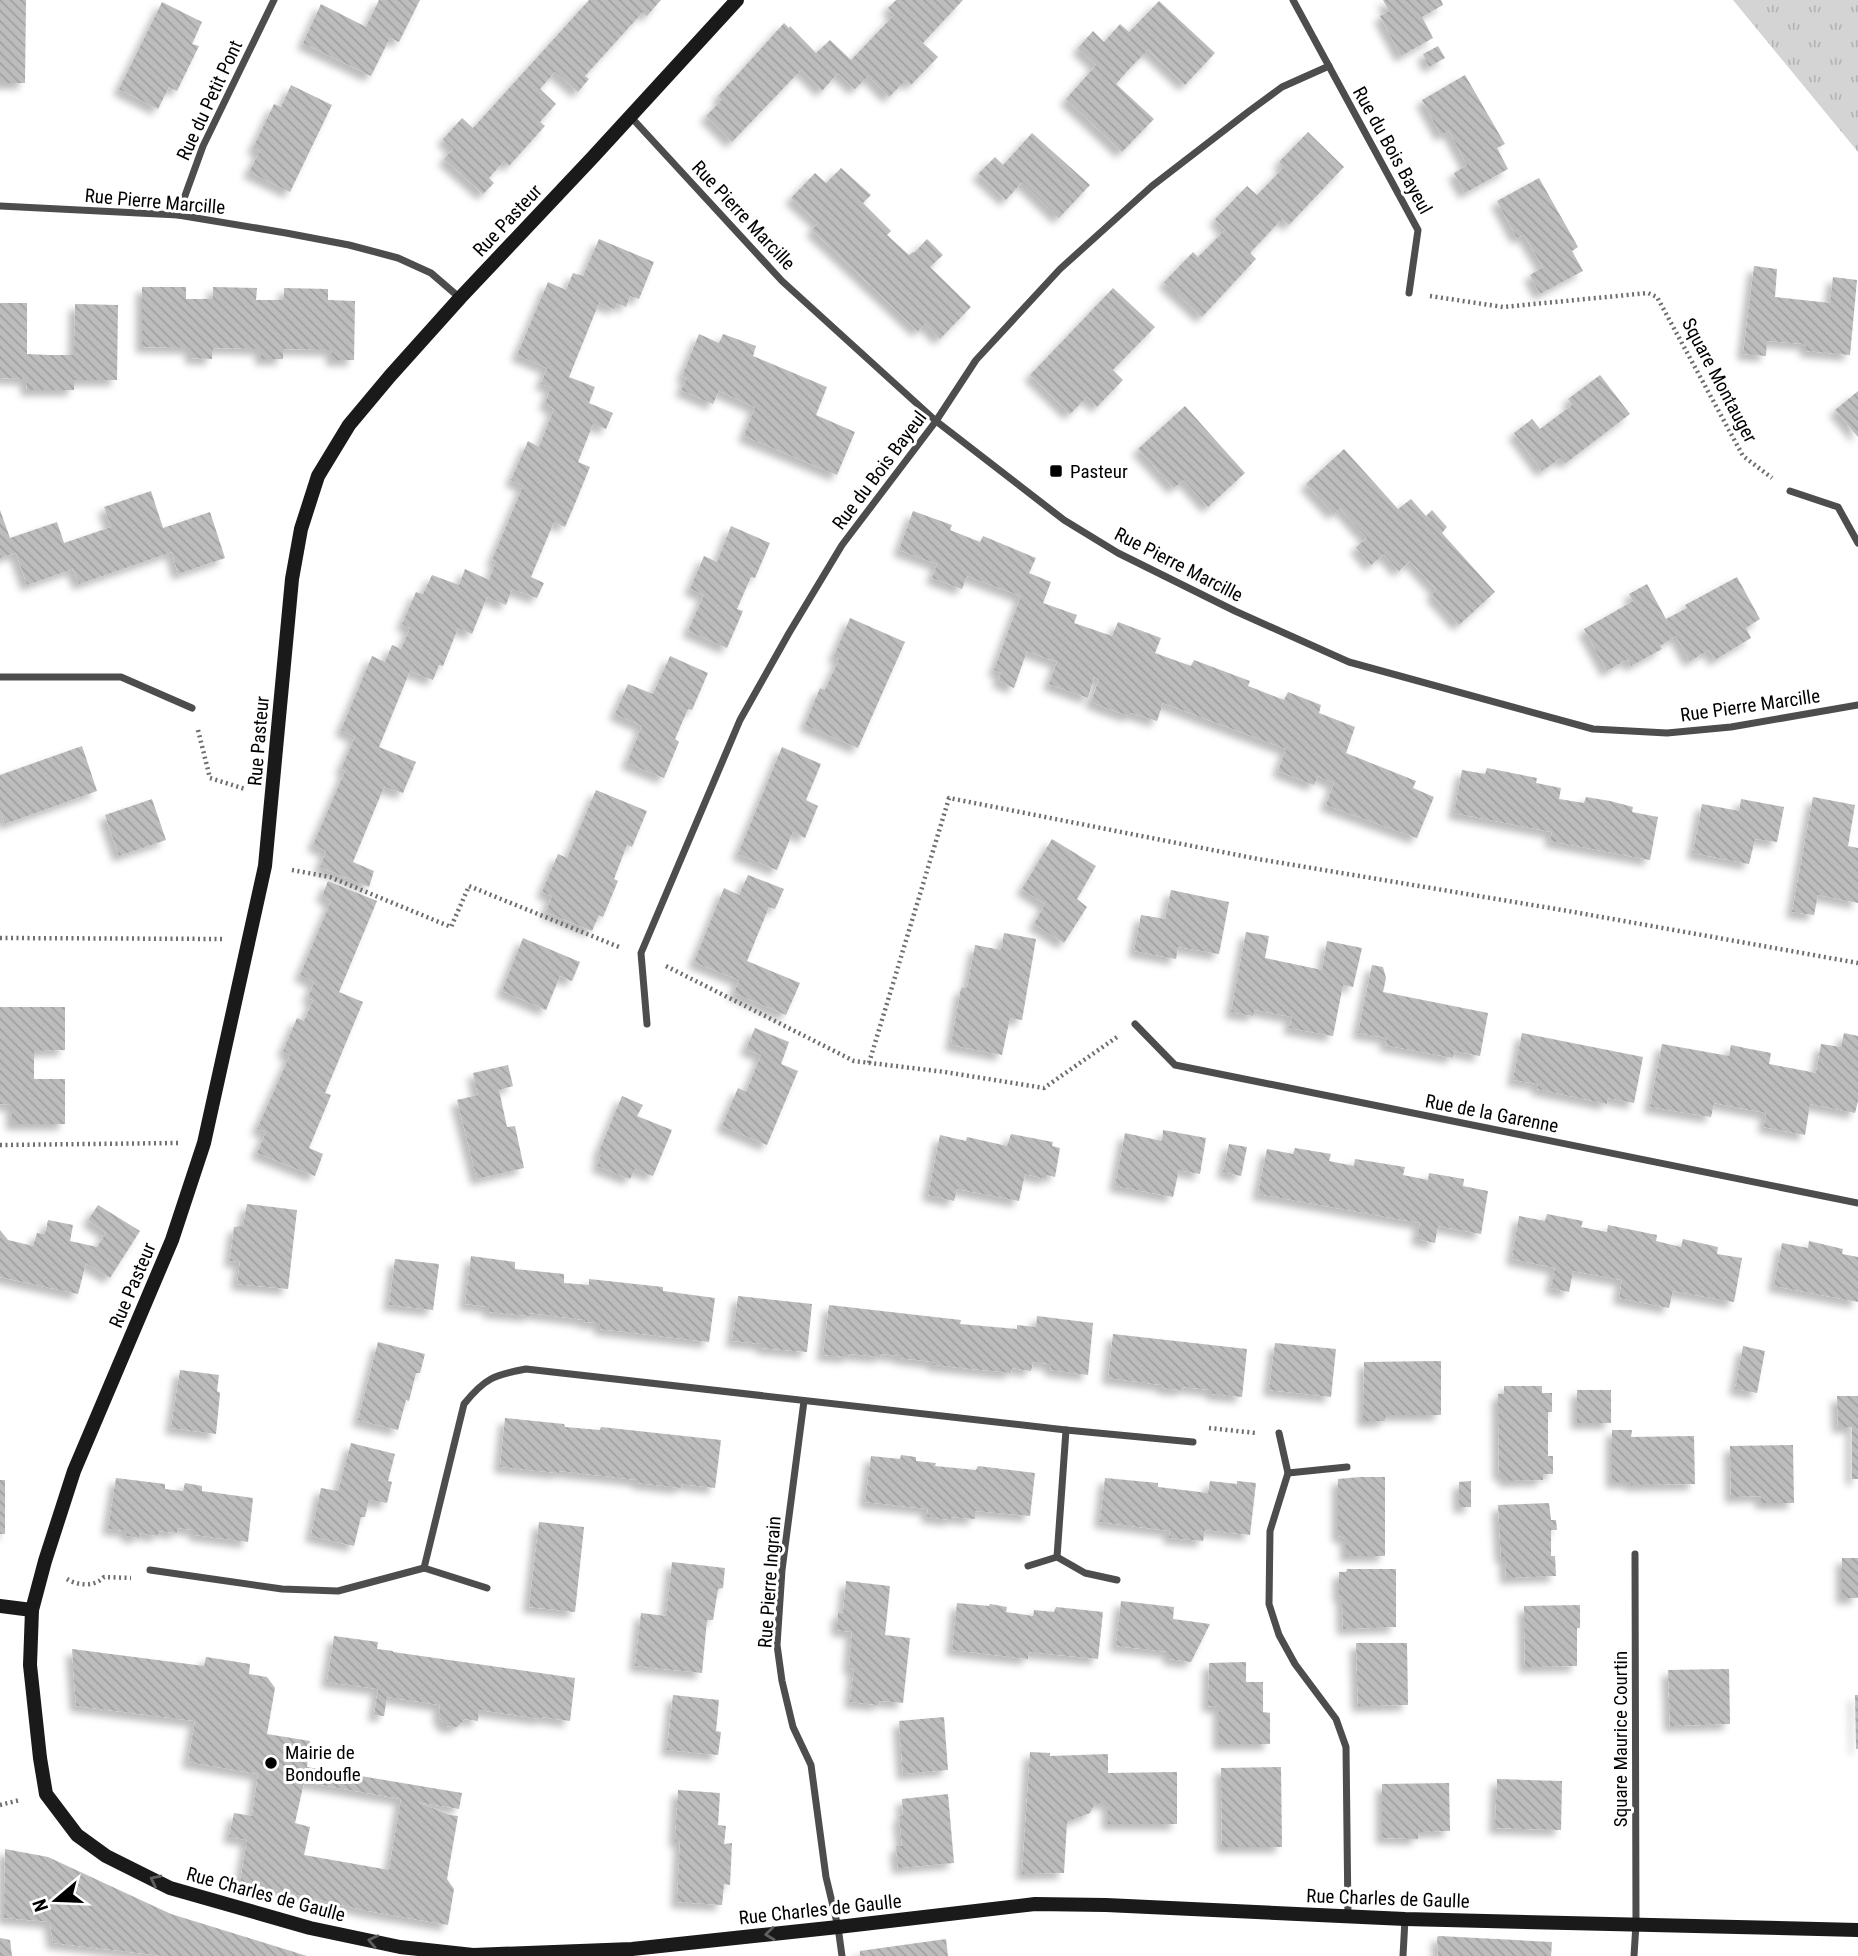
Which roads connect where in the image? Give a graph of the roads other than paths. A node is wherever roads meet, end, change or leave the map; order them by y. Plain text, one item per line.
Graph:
1 (274, 0) edge
2 (737, 0) edge
3 (1293, 0) edge
4 (1329, 66) junction
5 (630, 116) junction
6 (0, 206) edge
7 (178, 215) junction
8 (1409, 293) road end
9 (460, 298) junction
10 (936, 421) junction
11 (1790, 491) road end
12 (1858, 543) edge
13 (0, 677) edge
14 (1858, 705) edge
15 (192, 708) road end
16 (647, 1024) dead end
17 (1135, 1024) road end
18 (1858, 1203) edge
19 (804, 1401) junction
20 (1066, 1430) junction
21 (1279, 1433) dead end
22 (1193, 1442) road end
23 (1348, 1467) dead end
24 (1288, 1473) junction
25 (1635, 1554) dead end
26 (1057, 1557) junction
27 (1028, 1566) dead end
28 (424, 1568) junction
29 (150, 1570) road end
30 (1117, 1580) dead end
31 (488, 1588) dead end
32 (0, 1606) edge
33 (32, 1610) junction
34 (1348, 1917) junction
35 (1405, 1919) junction
36 (1636, 1924) junction
37 (838, 1927) junction
38 (1858, 1930) edge
39 (842, 1956) edge
40 (1404, 1956) edge
41 (1634, 1956) edge

1 - 7 street, Rue du Petit Pont
2 - 5 street, Rue Pasteur
3 - 4 street, Rue du Bois Bayeul
4 - 8 street, Rue du Bois Bayeul
4 - 10 street, Rue du Bois Bayeul
5 - 9 street, Rue Pasteur
5 - 10 street, Rue Pierre Marcille
6 - 7 street, Rue Pierre Marcille
7 - 9 street, Rue Pierre Marcille
9 - 33 street, Rue Pasteur
10 - 14 street, Rue Pierre Marcille
10 - 16 street, Rue du Bois Bayeul
11 - 12 street
13 - 15 street
17 - 18 street, Rue de la Garenne
19 - 20 street
19 - 28 street
19 - 37 street, Rue Pierre Ingrain
20 - 22 street
20 - 26 street
21 - 24 street
23 - 24 street
24 - 34 street
25 - 36 street, Square Maurice Courtin
26 - 27 street
26 - 30 street
28 - 29 street
28 - 31 street
32 - 33 street
37 -> 33 street, Rue Charles de Gaulle
34 - 35 street, Rue Charles de Gaulle
34 - 37 street, Rue Charles de Gaulle
35 - 36 street, Rue Charles de Gaulle
35 - 40 street
36 - 38 street, Rue Charles de Gaulle
36 - 41 street, Square Maurice Courtin
37 - 39 street, Rue Pierre Ingrain

